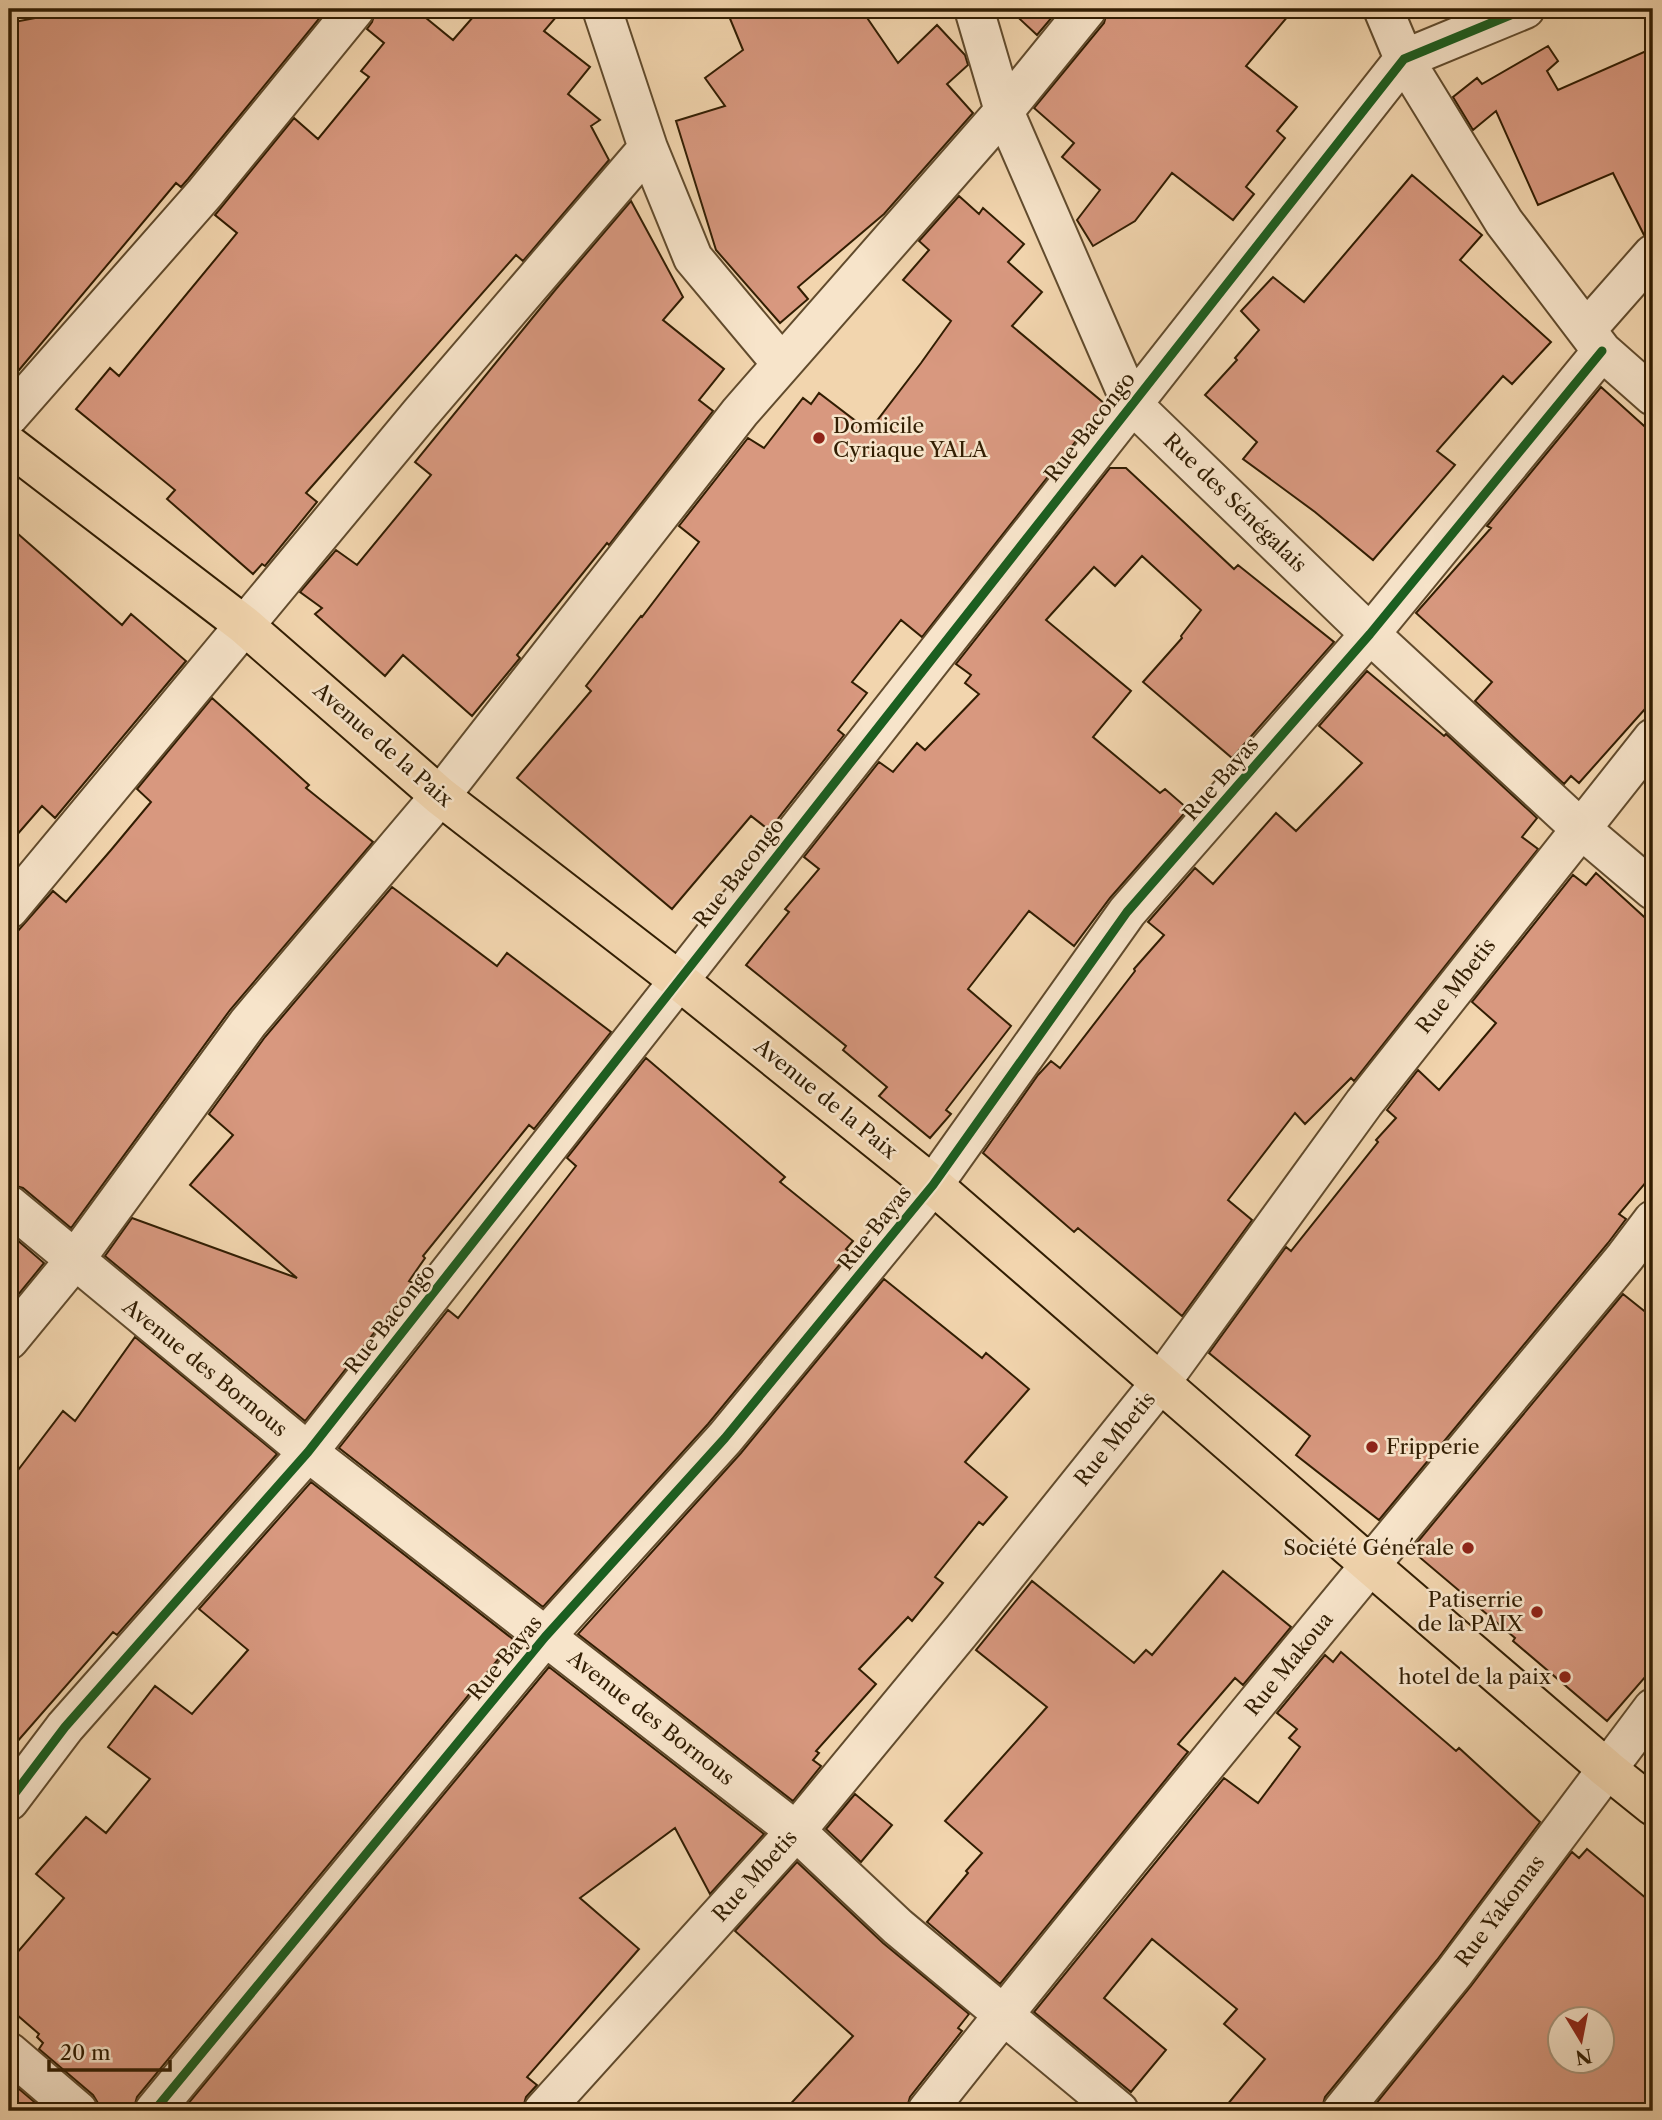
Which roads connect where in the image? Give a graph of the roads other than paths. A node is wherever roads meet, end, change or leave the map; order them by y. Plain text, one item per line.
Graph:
1 (355, 9) edge
2 (602, 9) edge
3 (974, 9) edge
4 (1087, 9) edge
5 (1383, 9) edge
6 (1525, 9) edge
7 (1404, 59) junction
8 (1003, 111) junction
9 (648, 148) junction
10 (1653, 254) edge
11 (1594, 340) junction
12 (781, 363) junction
13 (1653, 396) edge
14 (1131, 403) junction
15 (9, 416) edge
16 (9, 445) edge
17 (244, 625) junction
18 (1370, 634) junction
19 (1653, 738) edge
20 (440, 796) junction
21 (1581, 829) junction
22 (1653, 890) edge
23 (9, 909) edge
24 (678, 980) junction
25 (933, 1185) junction
26 (9, 1205) edge
27 (1653, 1220) edge
28 (74, 1261) junction
29 (9, 1340) edge
30 (1161, 1382) junction
31 (308, 1452) junction
32 (1370, 1565) junction
33 (545, 1637) junction
34 (1653, 1708) edge
35 (1607, 1769) junction
36 (9, 1801) edge
37 (1653, 1806) edge
38 (796, 1830) junction
39 (1003, 2015) junction
40 (9, 2052) edge
41 (78, 2111) edge
42 (154, 2111) edge
43 (543, 2111) edge
44 (927, 2111) edge
45 (1119, 2111) edge
46 (1342, 2111) edge

1 - 15 street
2 - 9 street
3 - 8 street, Rue des Sénégalais
4 - 8 street
5 - 7 street
6 - 7 street, Rue Bacongo
7 - 11 street
7 - 14 street, Rue Bacongo
8 - 12 street
8 - 14 street, Rue des Sénégalais
9 - 12 street
9 - 17 street
10 - 11 street, Rue Bayas
11 - 13 street
11 - 18 street, Rue Bayas
12 - 20 street
14 - 18 street, Rue des Sénégalais
14 - 24 street, Rue Bacongo
16 - 17 main road, Avenue de la Paix
17 - 20 main road, Avenue de la Paix
17 - 23 street
18 - 21 street, Rue des Sénégalais
18 - 25 street, Rue Bayas
19 - 21 street, Rue Mbetis
20 - 24 main road, Avenue de la Paix
20 - 28 street
21 - 22 street, Rue des Sénégalais
21 - 30 street, Rue Mbetis
24 - 25 main road, Avenue de la Paix
24 - 31 street, Rue Bacongo
25 - 30 main road, Avenue de la Paix
25 - 33 street, Rue Bayas
26 - 28 street, Avenue des Bornous
27 - 32 street, Rue Makoua
28 - 29 street
28 - 31 street, Avenue des Bornous
30 - 32 main road, Avenue de la Paix
30 - 38 street, Rue Mbetis
31 - 33 street, Avenue des Bornous
31 - 36 street, Rue Bacongo
32 - 35 main road, Avenue de la Paix
32 - 39 street, Rue Makoua
33 - 38 street, Avenue des Bornous
33 - 42 street, Rue Bayas
34 - 35 street, Rue Yakomas
35 - 37 main road, Avenue de la Paix
35 - 46 street, Rue Yakomas
38 - 39 street, Avenue des Bornous
38 - 43 street, Rue Mbetis
39 - 44 street, Rue Makoua
39 - 45 street, Avenue des Bornous
40 - 41 street

